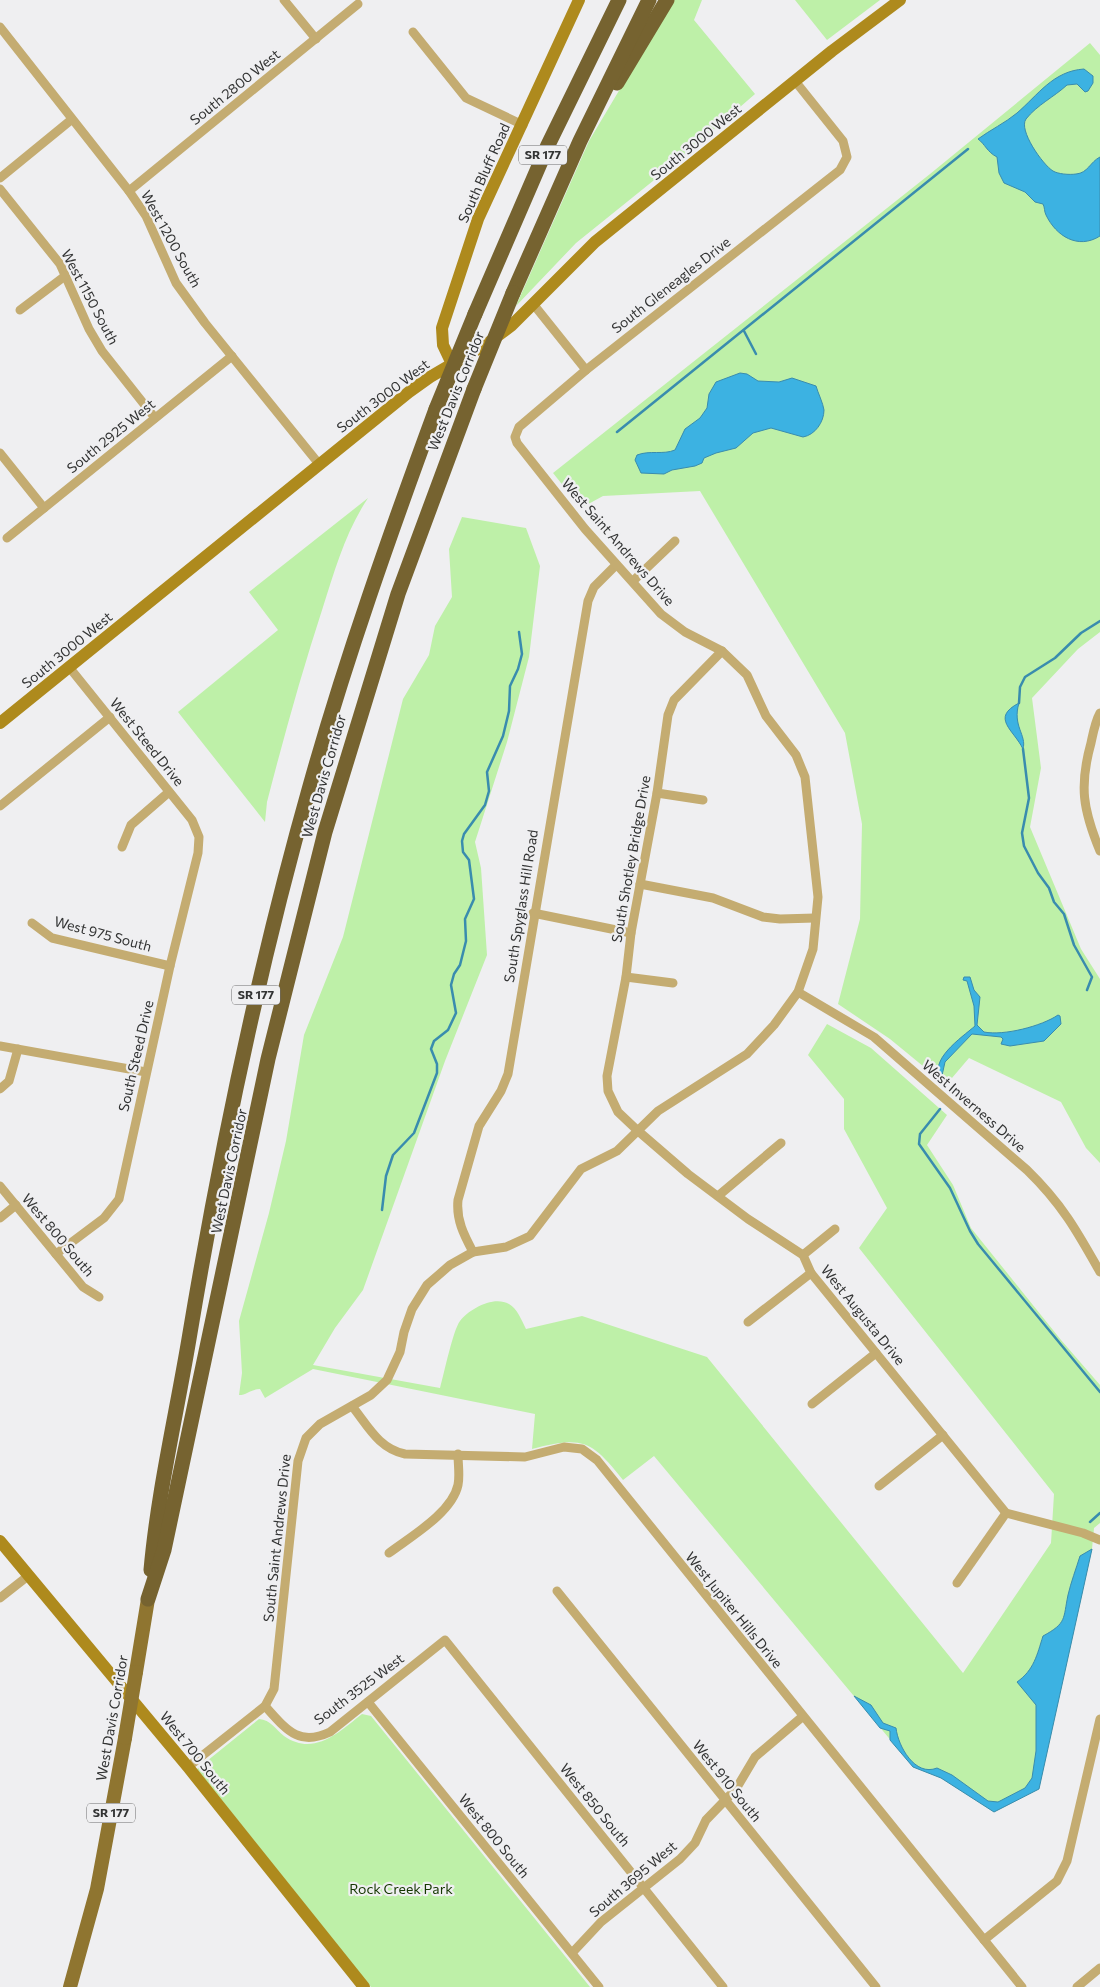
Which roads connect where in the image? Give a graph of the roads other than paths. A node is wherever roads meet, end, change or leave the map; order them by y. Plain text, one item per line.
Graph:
1 (284, 0) edge
2 (579, 0) edge
3 (612, 0) edge
4 (619, 0) edge
5 (649, 0) edge
6 (667, 0) edge
7 (900, 0) edge
8 (358, 4) dead end
9 (0, 27) edge
10 (413, 32) dead end
11 (316, 39) junction
12 (795, 81) junction
13 (71, 120) junction
14 (558, 124) junction
15 (523, 125) junction
16 (580, 141) junction
17 (0, 178) edge
18 (0, 189) edge
19 (129, 191) junction
20 (65, 276) junction
21 (534, 305) junction
22 (20, 310) dead end
23 (232, 356) junction
24 (452, 364) junction
25 (586, 370) junction
26 (155, 418) junction
27 (515, 437) joint
28 (0, 454) edge
29 (319, 464) junction
30 (44, 508) junction
31 (7, 538) dead end
32 (675, 541) dead end
33 (616, 565) junction
34 (633, 581) junction
35 (722, 651) junction
36 (69, 667) junction
37 (1100, 713) edge
38 (110, 717) junction
39 (0, 723) edge
40 (170, 792) junction
41 (657, 793) junction
42 (703, 800) dead end
43 (0, 806) edge
44 (199, 837) joint
45 (122, 847) dead end
46 (1100, 851) edge
47 (640, 884) junction
48 (533, 913) junction
49 (815, 918) junction
50 (32, 924) dead end
51 (631, 933) junction
52 (170, 966) junction
53 (626, 977) junction
54 (673, 983) dead end
55 (798, 992) junction
56 (0, 1046) edge
57 (18, 1049) junction
58 (146, 1072) junction
59 (0, 1088) edge
60 (637, 1130) junction
61 (781, 1143) dead end
62 (0, 1186) edge
63 (718, 1196) junction
64 (16, 1205) junction
65 (0, 1218) edge
66 (835, 1229) dead end
67 (473, 1252) junction
68 (56, 1254) junction
69 (803, 1255) junction
70 (1100, 1272) edge
71 (811, 1273) junction
72 (100, 1297) dead end
73 (748, 1322) dead end
74 (876, 1353) junction
75 (812, 1404) dead end
76 (352, 1406) junction
77 (942, 1435) junction
78 (458, 1454) junction
79 (879, 1486) dead end
80 (1006, 1513) junction
81 (1100, 1540) edge
82 (0, 1541) edge
83 (389, 1553) dead end
84 (28, 1576) junction
85 (957, 1583) dead end
86 (557, 1591) dead end
87 (0, 1598) edge
88 (148, 1599) junction
89 (445, 1640) joint
90 (368, 1702) junction
91 (265, 1706) junction
92 (802, 1717) junction
93 (1100, 1719) edge
94 (1098, 1735) edge
95 (188, 1767) junction
96 (725, 1800) junction
97 (644, 1889) junction
98 (984, 1940) junction
99 (572, 1953) junction
100 (1100, 1968) edge
101 (70, 1987) edge
102 (364, 1987) edge
103 (600, 1987) edge
104 (724, 1987) edge
105 (876, 1987) edge
106 (1022, 1987) edge
107 (1077, 1987) edge

1 - 11 street
2 - 15 main road, South Bluff Road
3 - 14 highway
4 - 14 highway, West Davis Corridor / SR 177
5 - 16 highway, West Davis Corridor / SR 177
6 - 16 highway
7 - 12 main road, South 3000 West
8 - 11 street, South 2800 West
9 - 13 street, West 1200 South
10 - 15 street
11 - 19 street, South 2800 West
12 - 21 main road, South 3000 West
12 - 25 street, South Gleneagles Drive
13 - 17 street
13 - 19 street, West 1200 South
14 - 88 highway, West Davis Corridor / SR 177, bridge
15 - 24 main road, South Bluff Road
16 - 88 highway, West Davis Corridor / SR 177, bridge
18 - 20 street, West 1150 South
19 - 23 street, West 1200 South
20 - 22 street
20 - 26 street, West 1150 South
21 - 24 main road, South 3000 West
21 - 25 street
23 - 26 street, South 2925 West
23 - 29 street, West 1200 South
24 - 29 main road, South 3000 West
25 - 27 street, South Gleneagles Drive
26 - 30 street, South 2925 West
27 - 33 street, West Saint Andrews Drive
28 - 30 street
29 - 36 main road, South 3000 West
30 - 31 street, South 2925 West
32 - 34 street
33 - 34 street, West Saint Andrews Drive
33 - 48 street, South Spyglass Hill Road
34 - 35 street, West Saint Andrews Drive
35 - 41 street, South Shotley Bridge Drive
35 - 49 street, West Saint Andrews Drive
36 - 38 street, West Steed Drive
36 - 39 main road, South 3000 West
37 - 46 street
38 - 40 street, West Steed Drive
38 - 43 street
40 - 44 street, West Steed Drive
40 - 45 street
41 - 42 street
41 - 47 street, South Shotley Bridge Drive
44 - 52 street, South Steed Drive
47 - 49 street
47 - 51 street, South Shotley Bridge Drive
48 - 51 street
48 - 67 street, South Spyglass Hill Road
49 - 55 street, South Saint Andrews Drive
50 - 52 street, West 975 South
51 - 53 street, South Shotley Bridge Drive
52 - 58 street, South Steed Drive
53 - 54 street
53 - 60 street, South Shotley Bridge Drive
55 - 60 street, South Saint Andrews Drive
55 - 70 street, West Inverness Drive
56 - 57 street
57 - 58 street
57 - 59 street
58 - 68 street, South Steed Drive
60 - 63 street
60 - 67 street, South Saint Andrews Drive
61 - 63 street
62 - 64 street, West 800 South
63 - 69 street
64 - 65 street
64 - 68 street, West 800 South
66 - 69 street
67 - 76 street, South Saint Andrews Drive
68 - 72 street, West 800 South
69 - 71 street, West Augusta Drive
71 - 73 street
71 - 74 street, West Augusta Drive
74 - 75 street
74 - 77 street, West Augusta Drive
76 - 78 street, West Jupiter Hills Drive
76 - 91 street, South Saint Andrews Drive
77 - 79 street
77 - 80 street, West Augusta Drive
78 - 83 street
78 - 92 street, West Jupiter Hills Drive
80 - 81 street
80 - 85 street
82 - 84 main road, West 700 South
84 - 87 street
84 - 95 main road, West 700 South
86 - 96 street, West 910 South
88 - 101 main road, West Davis Corridor / SR 177, bridge
89 - 90 street, South 3525 West
89 - 97 street, West 850 South
90 - 91 street, South 3525 West
90 - 99 street, West 800 South
91 - 95 street, South Saint Andrews Drive
92 - 96 street, South 3695 West
92 - 98 street, West Jupiter Hills Drive
93 - 94 street
94 - 98 street
95 - 102 main road, West 700 South
96 - 97 street, South 3695 West
96 - 105 street, West 910 South
97 - 99 street, South 3695 West
97 - 104 street, West 850 South
98 - 106 street, West Jupiter Hills Drive
99 - 103 street, West 800 South
100 - 107 street

